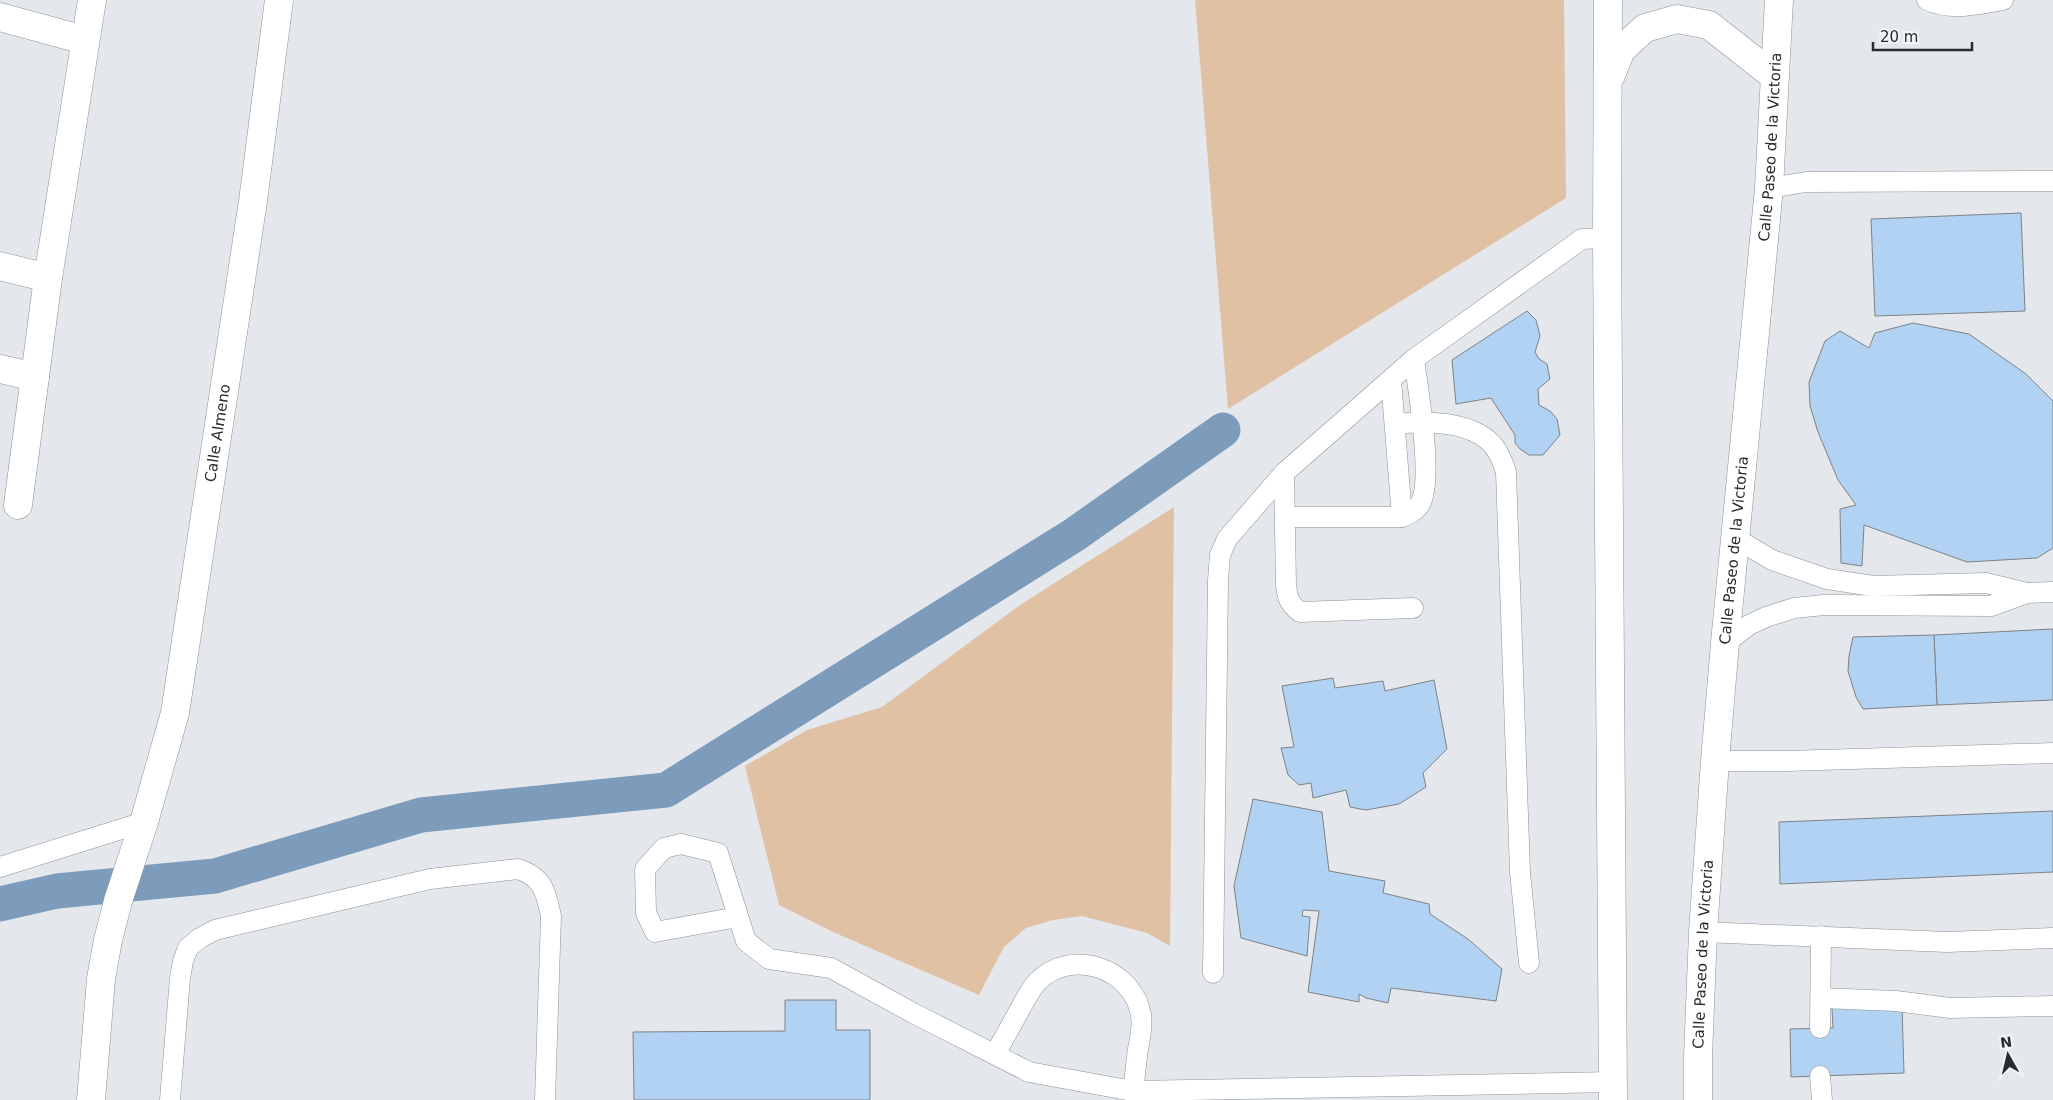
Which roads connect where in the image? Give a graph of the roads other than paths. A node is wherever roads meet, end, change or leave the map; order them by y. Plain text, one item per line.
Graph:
1 (92, 0) edge
2 (279, 0) edge
3 (1608, 0) edge
4 (1779, 0) edge
5 (1927, 0) edge
6 (2003, 0) edge
7 (0, 17) edge
8 (84, 40) junction
9 (1774, 76) junction
10 (1609, 80) junction
11 (2053, 181) edge
12 (1769, 188) junction
13 (1607, 238) junction
14 (0, 266) edge
15 (48, 278) junction
16 (1414, 360) junction
17 (0, 369) edge
18 (35, 377) junction
19 (1391, 380) junction
20 (1422, 421) junction
21 (1394, 424) junction
22 (1284, 473) junction
23 (18, 505) dead end
24 (1284, 517) junction
25 (1402, 517) junction
26 (1735, 538) junction
27 (1873, 586) junction
28 (2053, 592) edge
29 (2027, 593) junction
30 (1873, 607) junction
31 (1413, 608) dead end
32 (1724, 643) junction
33 (2053, 753) edge
34 (1715, 760) junction
35 (144, 822) junction
36 (0, 867) edge
37 (738, 917) junction
38 (1703, 932) junction
39 (1821, 936) junction
40 (2053, 938) edge
41 (1529, 963) dead end
42 (1213, 973) dead end
43 (1820, 998) junction
44 (2053, 1006) edge
45 (1820, 1028) dead end
46 (995, 1054) junction
47 (1820, 1076) dead end
48 (1133, 1091) junction
49 (1613, 1091) edge
50 (91, 1100) edge
51 (170, 1100) edge
52 (545, 1100) edge
53 (1698, 1100) edge
54 (1822, 1100) edge

1 - 8 main road
2 - 35 main road, Calle Almeno
3 - 10 main road
4 - 9 main road, Calle Paseo de la Victoria
5 - 6 lane
7 - 8 main road
8 - 15 main road
9 - 10 main road
9 - 12 main road, Calle Paseo de la Victoria
10 - 13 main road
11 - 12 lane
12 - 26 main road, Calle Paseo de la Victoria
13 - 16 lane
13 - 49 main road
14 - 15 main road
15 - 18 main road
16 - 19 lane
16 - 20 lane
17 - 18 main road
18 - 23 main road
19 - 21 lane
19 - 22 lane
20 - 21 lane
20 - 25 lane
20 - 41 lane
21 - 25 lane
22 - 24 lane
22 - 42 lane
24 - 25 lane
24 - 31 lane
26 - 27 lane
26 - 32 main road, Calle Paseo de la Victoria
27 - 29 lane
27 - 30 lane
28 - 29 lane
29 - 30 lane
30 - 32 lane
32 - 34 main road, Calle Paseo de la Victoria
33 - 34 lane
34 - 38 main road, Calle Paseo de la Victoria
35 - 36 lane
35 - 50 main road, Calle Almeno
37 - 37 lane
37 - 46 lane
38 - 39 lane
38 - 53 main road, Calle Paseo de la Victoria
39 - 40 lane
39 - 43 lane
43 - 44 lane
43 - 45 lane
46 - 48 lane
46 - 48 lane
47 - 54 lane
48 - 49 lane
51 - 52 lane

